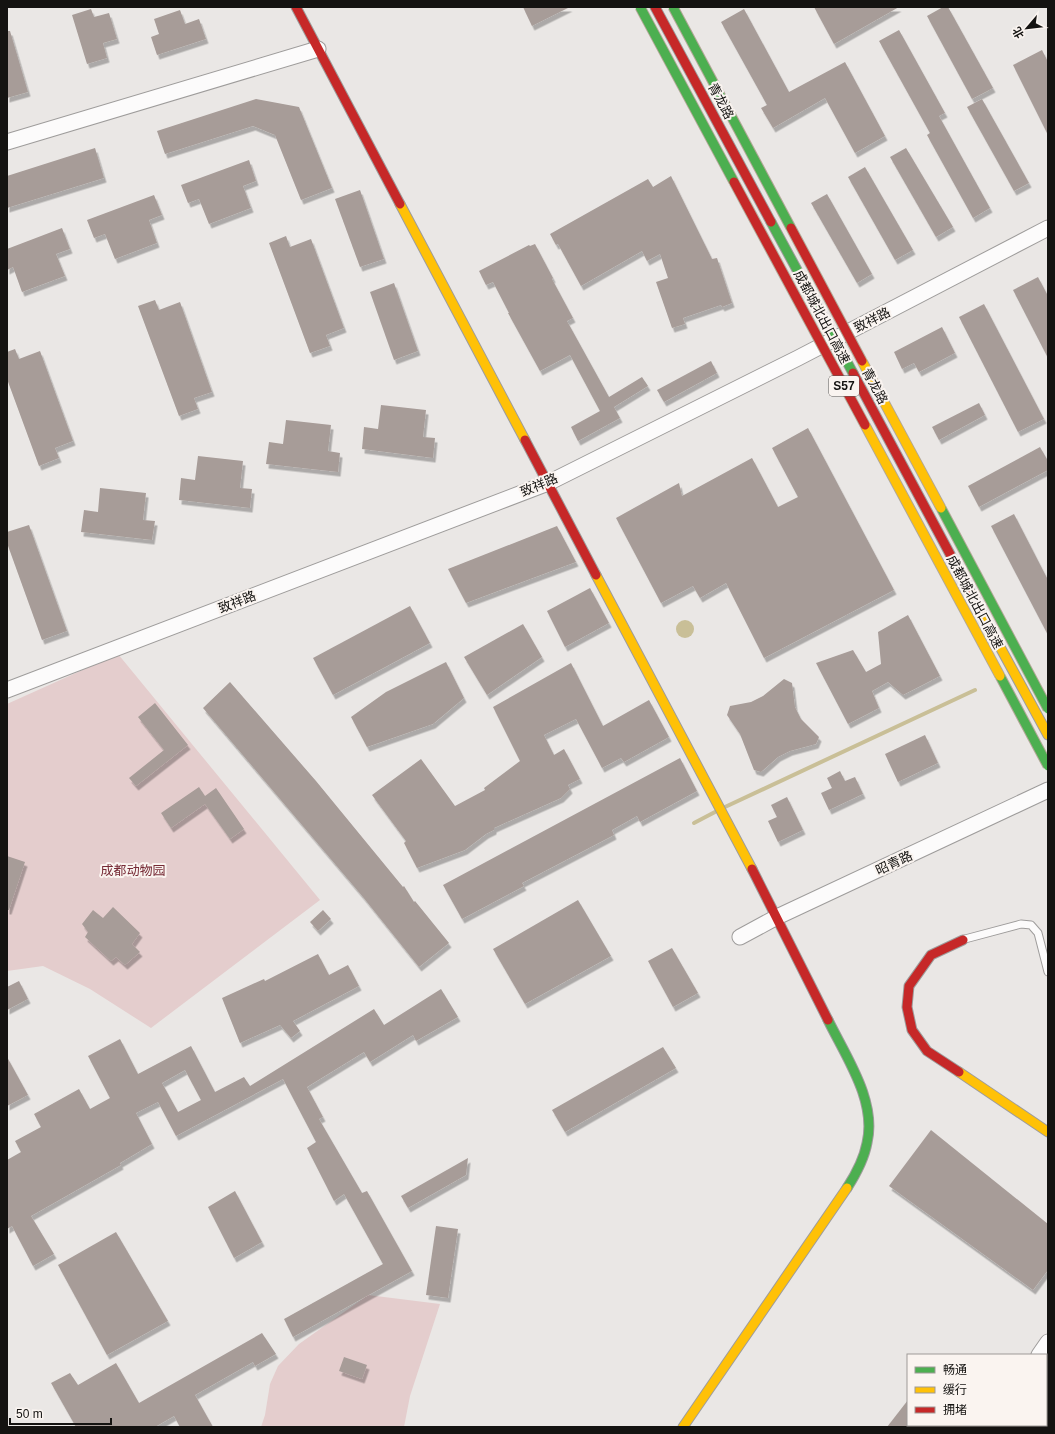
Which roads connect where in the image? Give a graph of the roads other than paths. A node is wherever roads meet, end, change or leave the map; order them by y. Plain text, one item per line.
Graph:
1 (296, 7) edge
2 (640, 7) edge
3 (655, 7) edge
4 (673, 7) edge
5 (318, 48) junction
6 (7, 142) edge
7 (1048, 228) edge
8 (835, 339) junction
9 (548, 483) junction
10 (7, 690) edge
11 (1048, 709) edge
12 (1048, 735) edge
13 (1048, 766) edge
14 (1048, 790) edge
15 (777, 917) junction
16 (740, 937) dead end
17 (962, 940) joint
18 (1048, 972) edge
19 (1048, 1132) edge
20 (1048, 1342) edge
21 (1040, 1354) edge
22 (683, 1427) edge

1 - 5 main road
2 - 13 main road, 成都城北出口高速 / S57, bridge
3 - 8 main road, 青龙路
4 - 11 main road, 成都城北出口高速 / S57, bridge
5 - 6 street
5 - 9 main road
7 - 8 street, 致祥路
8 - 9 street, 致祥路
8 - 12 main road, 青龙路
9 - 10 street, 致祥路
9 - 15 main road
14 - 15 street, 昭青路
15 - 16 street, 昭青路
15 - 22 main road
17 - 18 lane
17 - 19 main road
20 - 21 street

